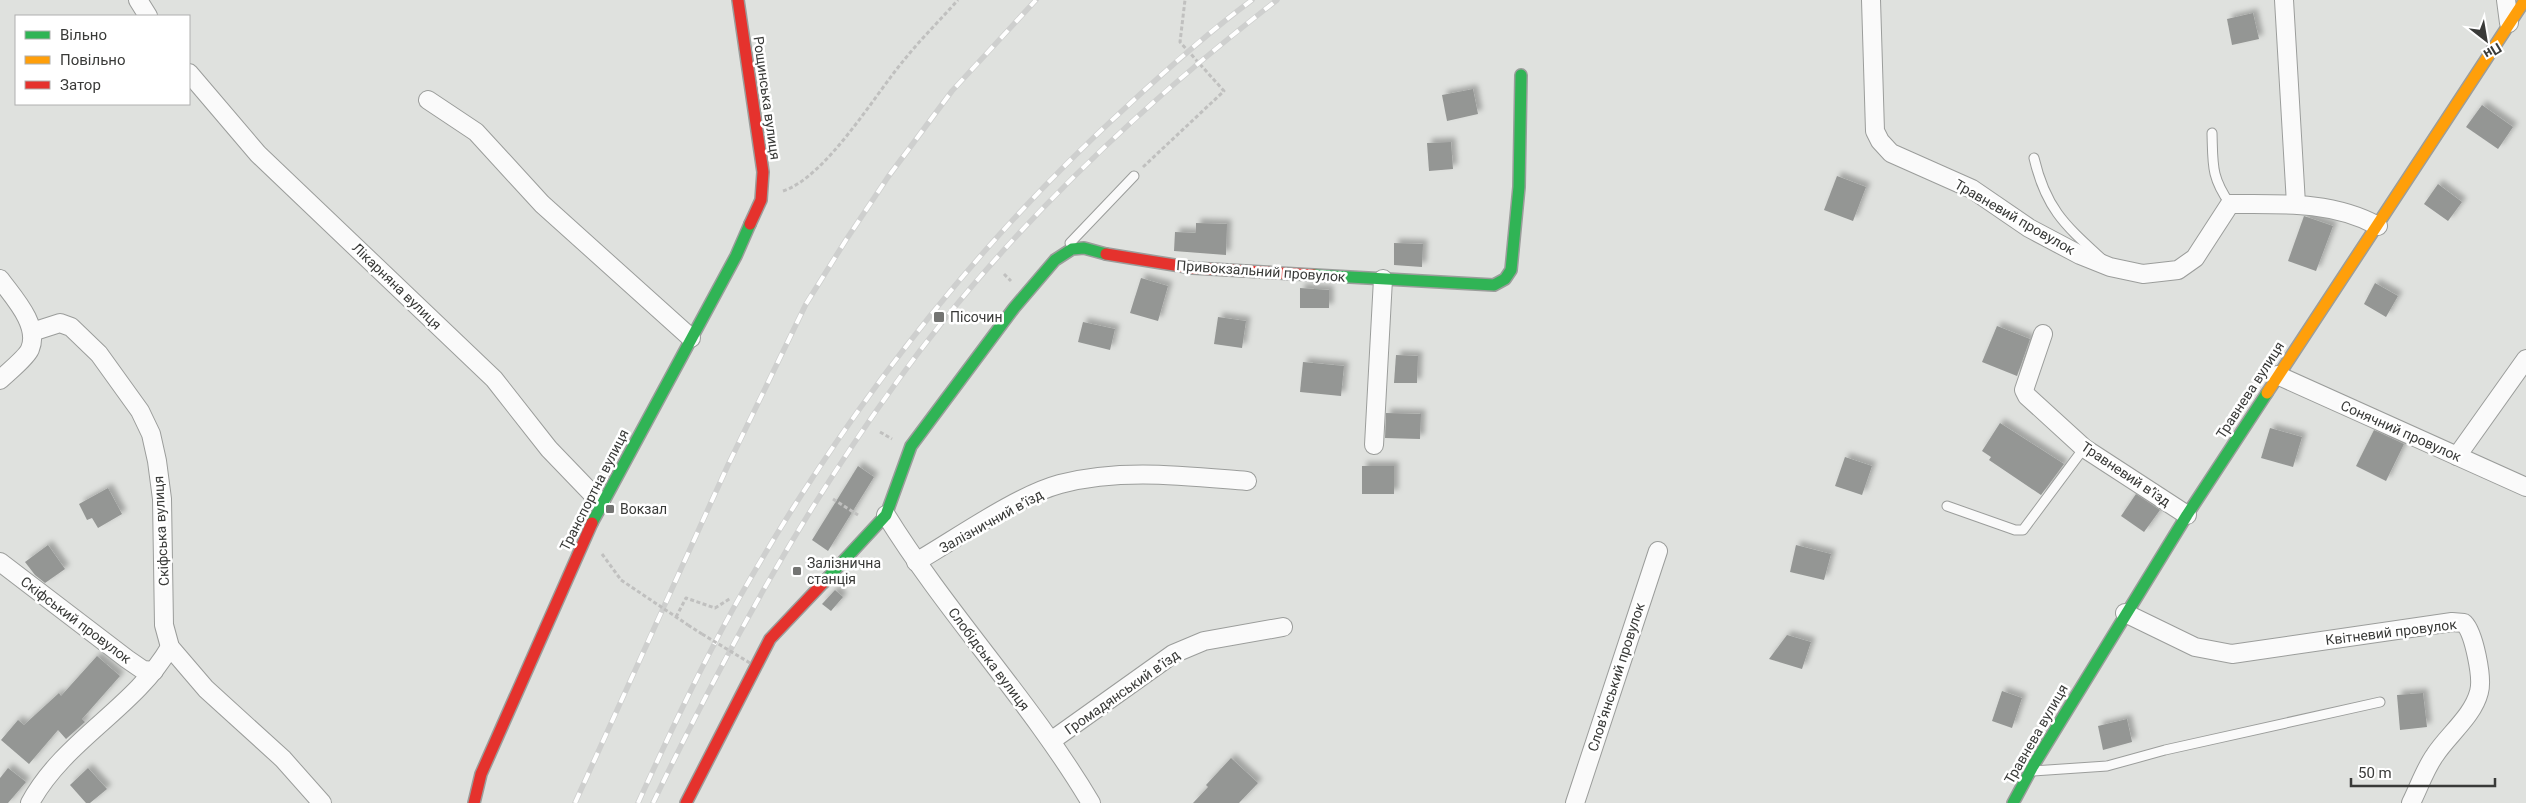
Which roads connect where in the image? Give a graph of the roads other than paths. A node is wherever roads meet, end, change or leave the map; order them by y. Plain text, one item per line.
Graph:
1 (138, 0) edge
2 (738, 0) edge
3 (1871, 0) edge
4 (2284, 0) edge
5 (2506, 0) edge
6 (2525, 0) edge
7 (147, 15) edge
8 (2509, 23) junction
9 (190, 74) edge
10 (1521, 75) dead end
11 (428, 100) dead end
12 (2212, 133) dead end
13 (2034, 158) dead end
14 (1134, 176) road end
15 (761, 200) joint
16 (2230, 204) junction
17 (2296, 204) junction
18 (2378, 226) junction
19 (1054, 260) junction
20 (2110, 267) junction
21 (0, 279) edge
22 (1383, 279) junction
23 (32, 332) junction
24 (2043, 334) dead end
25 (691, 338) junction
26 (2526, 359) edge
27 (2277, 375) junction
28 (0, 380) edge
29 (1374, 445) dead end
30 (2084, 448) junction
31 (2457, 456) junction
32 (1247, 481) dead end
33 (2526, 487) edge
34 (600, 503) junction
35 (1947, 506) dead end
36 (2187, 515) junction
37 (881, 521) junction
38 (1658, 551) dead end
39 (0, 562) edge
40 (916, 562) junction
41 (2125, 613) junction
42 (1283, 628) dead end
43 (170, 647) junction
44 (154, 671) junction
45 (2380, 702) dead end
46 (1051, 741) junction
47 (2030, 771) junction
48 (30, 803) edge
49 (322, 803) edge
50 (474, 803) edge
51 (686, 803) edge
52 (1091, 803) edge
53 (1575, 803) edge
54 (2013, 803) edge
55 (2411, 803) edge

1 - 7 street
2 - 15 street, Рощинська вулиця
3 - 20 street, Травневий провулок
4 - 17 street
5 - 8 street
6 - 8 street, Травнева вулиця
8 - 18 street, Травнева вулиця
9 - 34 street, Лікарняна вулиця
10 - 22 street, Привокзальний провулок
11 - 25 street
12 - 16 lane
13 - 20 lane
14 - 19 lane
15 - 25 street, Транспортна вулиця
16 - 17 street
16 - 20 street, Травневий провулок
17 - 18 street
18 - 27 street, Травнева вулиця
19 - 22 street, Привокзальний провулок
19 - 37 street
21 - 23 street
22 - 29 street
23 - 28 street
23 - 43 street, Скіфська вулиця
24 - 30 street, Травневий в’їзд
25 - 34 street, Транспортна вулиця
26 - 31 street
27 - 31 street, Сонячний провулок
27 - 36 street, Травнева вулиця
30 - 35 lane
30 - 36 street, Травневий в’їзд
31 - 33 street, Сонячний провулок
32 - 40 street, Залізничний в’їзд
34 - 50 street, Транспортна вулиця
36 - 41 street, Травнева вулиця
37 - 40 street, Слобідська вулиця
37 - 51 street
38 - 53 street, Слов’янський провулок
39 - 44 street, Скіфський провулок
40 - 46 street, Слобідська вулиця
41 - 47 street, Травнева вулиця
41 - 55 street, Квітневий провулок
42 - 46 street, Громадянський в’їзд
43 - 44 street
43 - 49 street, Скіфська вулиця
44 - 48 street
45 - 47 lane
46 - 52 street, Слобідська вулиця
47 - 54 street, Травнева вулиця

